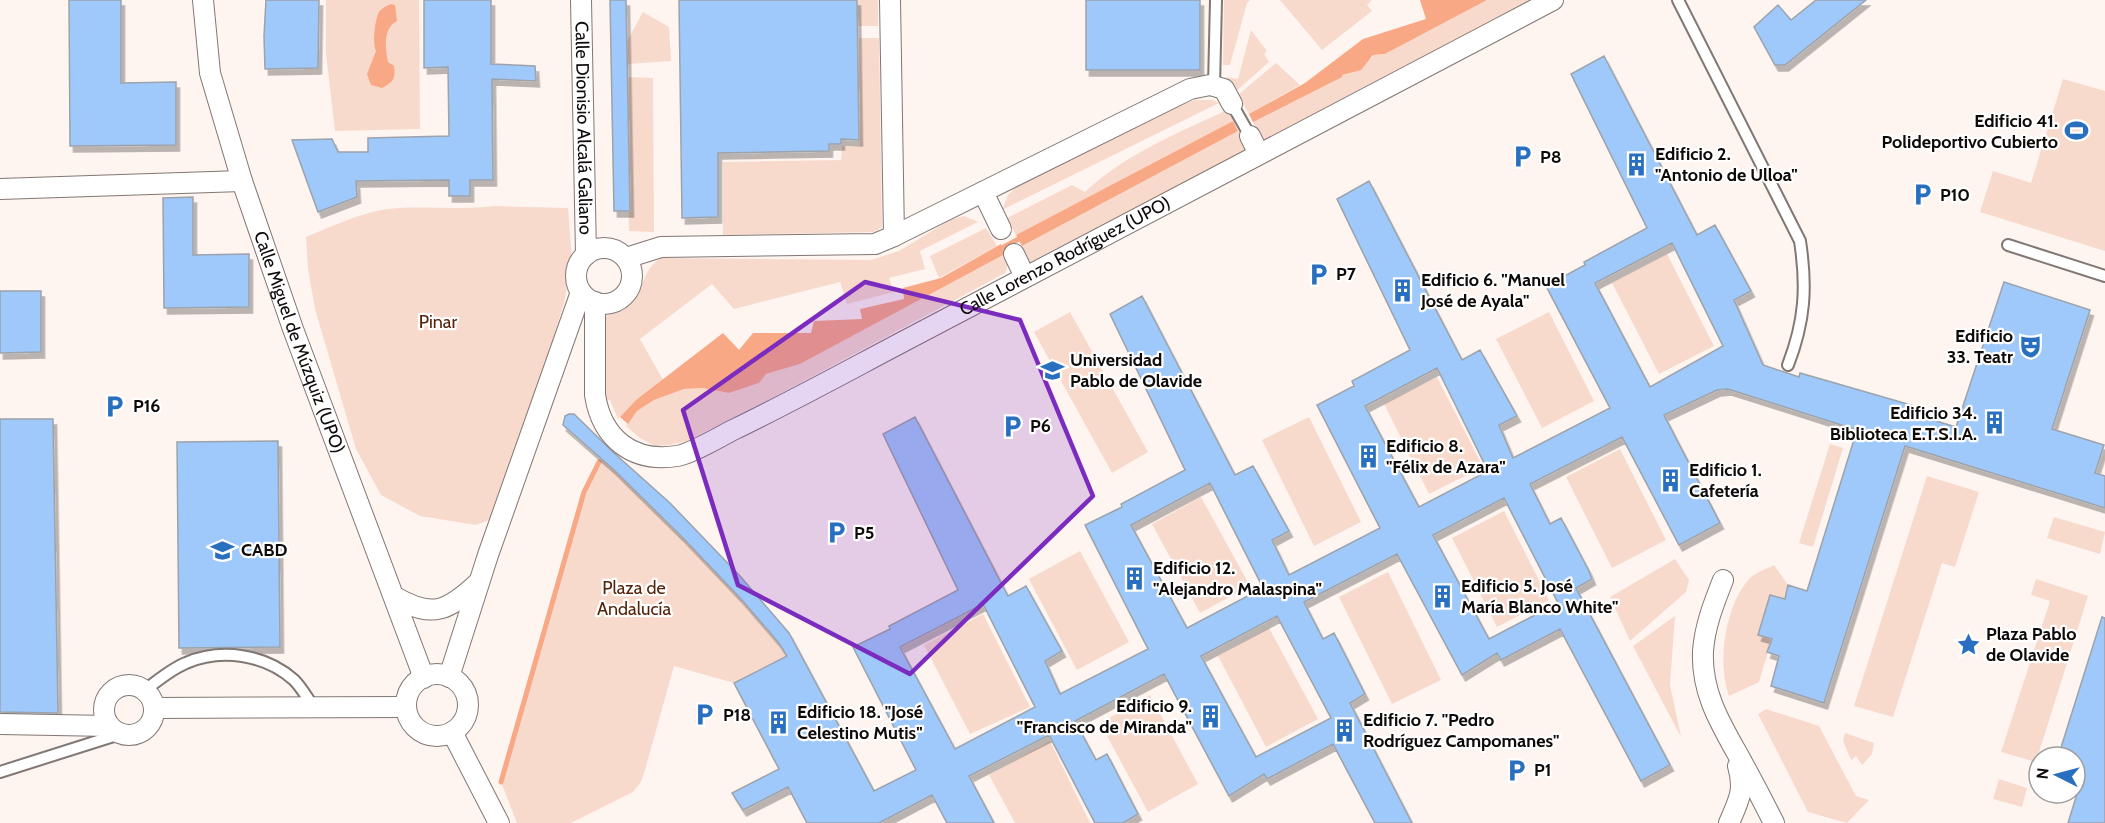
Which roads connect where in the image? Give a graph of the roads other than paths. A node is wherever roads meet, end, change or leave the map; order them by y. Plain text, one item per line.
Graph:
1 (203, 0) edge
2 (581, 0) edge
3 (890, 0) edge
4 (1216, 0) edge
5 (1553, 0) edge
6 (1678, 0) edge
7 (1214, 86) junction
8 (1232, 104) joint
9 (1250, 136) joint
10 (1259, 154) junction
11 (242, 181) junction
12 (0, 189) edge
13 (983, 192) junction
14 (894, 236) junction
15 (2008, 244) dead end
16 (586, 255) junction
17 (626, 258) junction
18 (2105, 276) edge
19 (1025, 277) junction
20 (588, 297) junction
21 (1788, 365) dead end
22 (1723, 580) dead end
23 (479, 582) junction
24 (395, 597) junction
25 (449, 677) junction
26 (424, 678) junction
27 (144, 691) junction
28 (313, 706) junction
29 (406, 707) junction
30 (153, 708) junction
31 (0, 724) edge
32 (115, 730) junction
33 (452, 732) junction
34 (1732, 746) junction
35 (0, 772) edge
36 (499, 823) edge
37 (1729, 823) edge
38 (1774, 823) edge

1 - 11 street, Calle Miguel de Múzquiz (UPO)
2 - 16 street, Calle Dionisio Alcalá Galiano
3 - 14 street
4 - 7 lane
5 - 10 street, Calle Lorenzo Rodríguez (UPO)
6 - 21 lane
7 - 8 street
7 - 13 street
8 - 9 lane
9 - 10 street
10 - 19 street, Calle Lorenzo Rodríguez (UPO)
11 - 12 street
11 - 24 street, Calle Miguel de Múzquiz (UPO)
13 - 14 street
13 - 19 street
14 - 17 street
15 - 18 lane
16 - 17 street
16 - 20 street
17 - 20 street
19 - 20 street, Calle Lorenzo Rodríguez (UPO)
20 - 23 street
22 - 34 street
23 - 24 street
23 - 25 street
24 - 26 street, Calle Miguel de Múzquiz (UPO)
25 - 26 street
25 - 33 street
26 - 29 street
27 - 28 lane
27 - 30 street
27 - 32 street
28 - 29 street
28 - 30 street
29 - 33 street
30 - 32 street
31 - 32 street
32 - 35 lane
33 - 36 street
34 - 37 street
34 - 38 street

